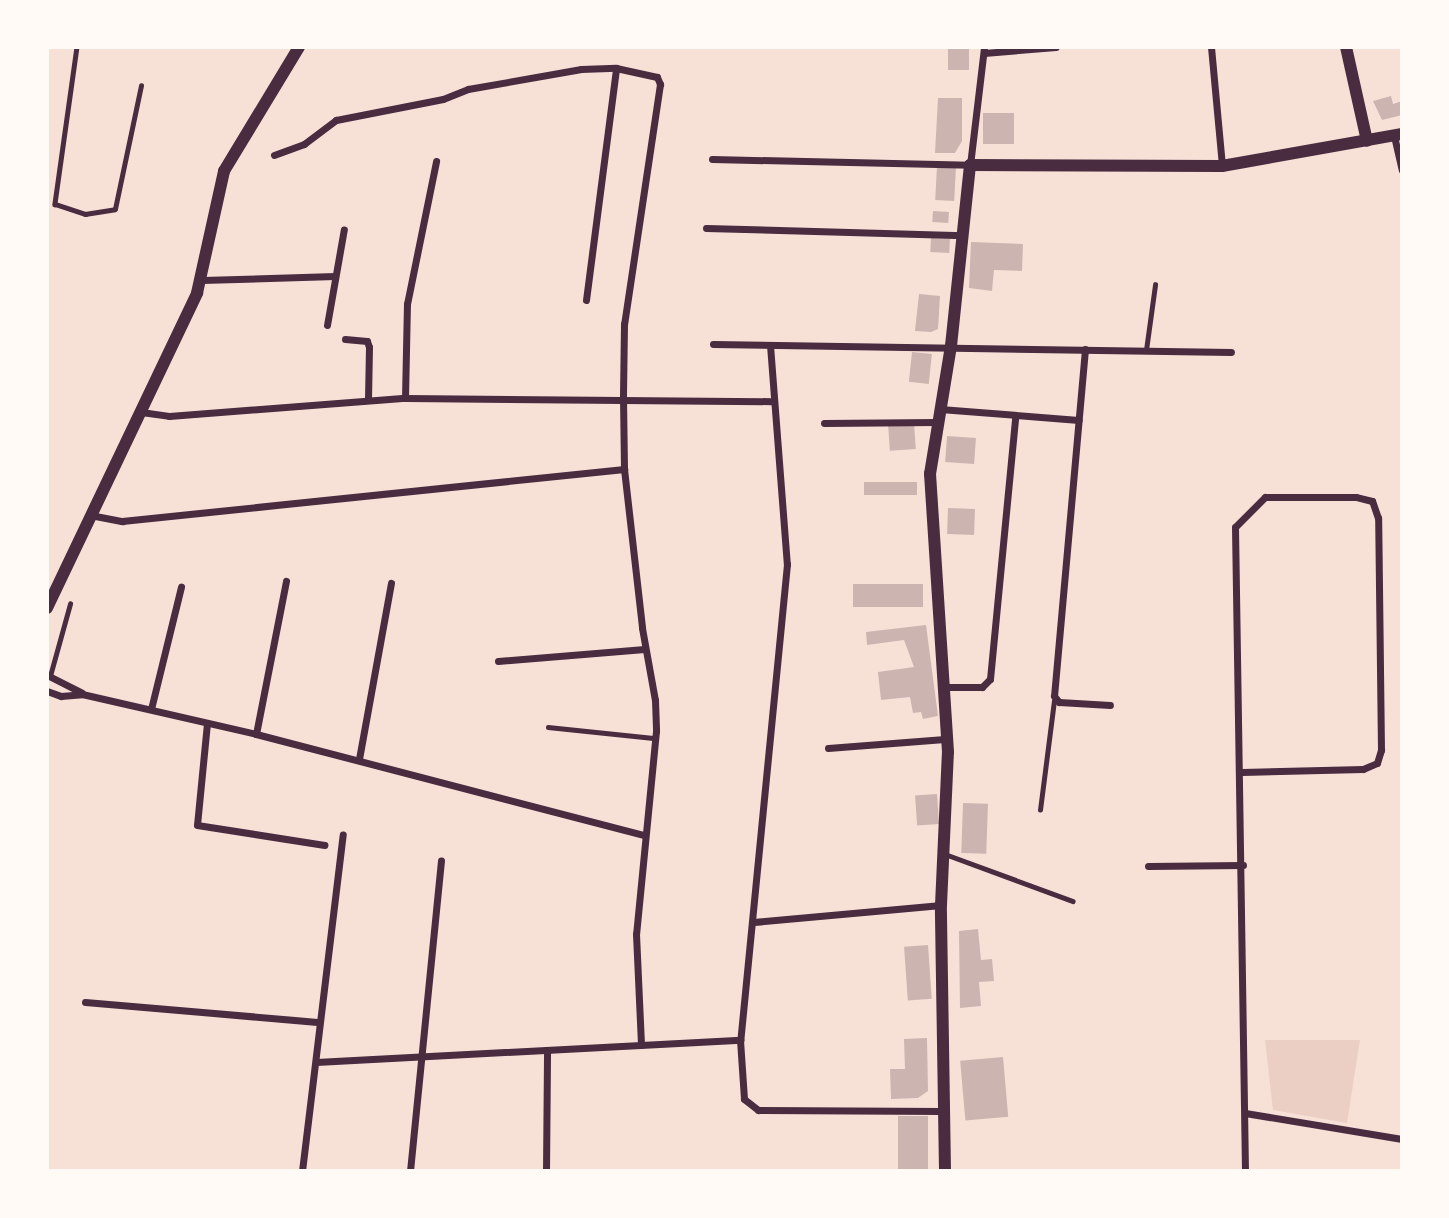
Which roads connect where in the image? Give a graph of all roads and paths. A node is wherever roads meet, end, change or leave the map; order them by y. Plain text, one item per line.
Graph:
1 (77, 47) edge
2 (299, 47) edge
3 (1056, 47) edge
4 (1211, 47) edge
5 (1346, 47) edge
6 (984, 50) edge
7 (615, 68) junction
8 (141, 86) dead end
9 (1398, 135) edge
10 (1367, 141) junction
11 (274, 155) dead end
12 (712, 159) dead end
13 (436, 161) dead end
14 (970, 165) junction
15 (1222, 166) junction
16 (1402, 170) edge
17 (706, 228) dead end
18 (344, 229) dead end
19 (963, 235) junction
20 (335, 276) junction
21 (202, 280) junction
22 (1155, 285) dead end
23 (586, 300) dead end
24 (327, 325) dead end
25 (345, 339) dead end
26 (713, 344) dead end
27 (770, 345) junction
28 (951, 346) junction
29 (1085, 349) junction
30 (1146, 350) junction
31 (1231, 352) dead end
32 (622, 397) junction
33 (405, 398) junction
34 (368, 400) junction
35 (772, 401) junction
36 (139, 411) junction
37 (939, 415) junction
38 (1015, 417) junction
39 (1079, 420) junction
40 (824, 423) dead end
41 (624, 470) junction
42 (90, 515) junction
43 (286, 581) dead end
44 (391, 583) dead end
45 (181, 587) dead end
46 (70, 604) dead end
47 (47, 608) edge
48 (645, 649) junction
49 (498, 661) dead end
50 (49, 675) edge
51 (946, 687) junction
52 (47, 689) edge
53 (82, 694) junction
54 (1054, 701) junction
55 (1111, 705) dead end
56 (151, 709) junction
57 (207, 723) junction
58 (548, 727) dead end
59 (256, 734) junction
60 (656, 738) junction
61 (945, 739) junction
62 (828, 748) dead end
63 (359, 759) junction
64 (1242, 772) junction
65 (1040, 810) dead end
66 (342, 834) dead end
67 (643, 835) junction
68 (324, 845) dead end
69 (944, 854) junction
70 (441, 860) dead end
71 (1243, 865) junction
72 (1148, 866) dead end
73 (1073, 901) dead end
74 (941, 905) junction
75 (754, 922) junction
76 (85, 1002) dead end
77 (317, 1022) junction
78 (740, 1040) junction
79 (641, 1045) junction
80 (547, 1050) junction
81 (421, 1057) junction
82 (316, 1062) junction
83 (943, 1111) junction
84 (1245, 1112) junction
85 (1402, 1139) edge
86 (302, 1171) edge
87 (410, 1171) edge
88 (546, 1171) edge
89 (945, 1171) edge
90 (1245, 1171) edge

1 - 8 lane
2 - 21 street
3 - 6 street
4 - 15 street
5 - 10 street
6 - 14 street
7 - 11 street
7 - 23 street
7 - 32 street
9 - 10 street
9 - 16 street
10 - 15 street
12 - 14 street
13 - 33 street
14 - 15 street
14 - 19 street
17 - 19 street
18 - 20 street
19 - 28 street
20 - 21 street
20 - 24 street
21 - 36 street
22 - 30 lane
25 - 34 street
26 - 27 street
27 - 28 street
27 - 35 street
28 - 29 street
28 - 37 street
29 - 30 street
29 - 39 street
30 - 31 street
32 - 33 street
32 - 35 street
32 - 41 street
33 - 34 street
34 - 36 street
35 - 75 street
36 - 42 street
37 - 38 street
37 - 40 street
37 - 51 street
38 - 39 street
38 - 51 street
39 - 54 street
41 - 42 street
41 - 48 street
42 - 47 street
43 - 59 street
44 - 63 street
45 - 56 street
46 - 50 lane
48 - 49 street
48 - 60 street
50 - 52 street
50 - 53 street
51 - 61 street
52 - 53 street
53 - 56 street
54 - 55 street
54 - 65 lane
56 - 57 street
57 - 59 street
57 - 68 street
58 - 60 lane
59 - 63 street
60 - 67 street
61 - 62 street
61 - 69 street
63 - 67 street
64 - 64 street
64 - 71 street
66 - 77 street
67 - 79 street
69 - 73 lane
69 - 74 street
70 - 81 street
71 - 72 street
71 - 84 street
74 - 75 street
74 - 83 street
75 - 78 street
76 - 77 street
77 - 82 street
78 - 79 street
78 - 83 street
79 - 80 street
80 - 81 street
80 - 88 street
81 - 82 street
81 - 87 street
82 - 86 street
83 - 89 street
84 - 85 street
84 - 90 street

